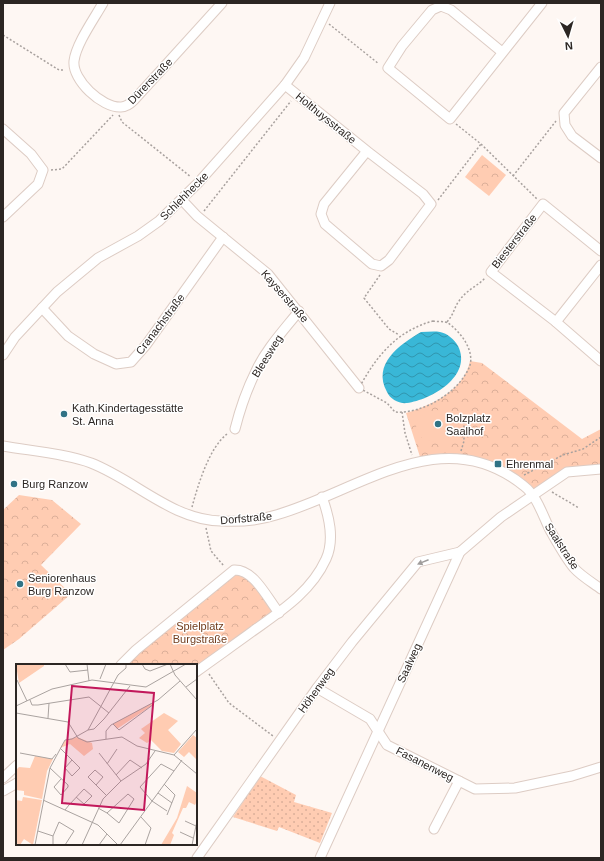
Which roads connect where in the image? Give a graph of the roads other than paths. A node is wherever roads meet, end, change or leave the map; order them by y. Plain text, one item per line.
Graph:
1 (103, 3) edge
2 (222, 3) edge
3 (330, 3) edge
4 (542, 3) edge
5 (502, 52) junction
6 (601, 67) edge
7 (285, 85) junction
8 (3, 129) edge
9 (367, 151) junction
10 (601, 158) edge
11 (182, 200) junction
12 (3, 217) edge
13 (223, 237) junction
14 (601, 251) edge
15 (601, 265) edge
16 (42, 308) junction
17 (300, 311) junction
18 (556, 322) junction
19 (3, 355) edge
20 (601, 360) edge
21 (359, 388) road end
22 (235, 429) road end
23 (3, 446) edge
24 (601, 469) edge
25 (532, 495) junction
26 (322, 497) junction
27 (460, 552) junction
28 (601, 589) edge
29 (278, 613) junction
30 (122, 664) edge
31 (200, 669) edge
32 (317, 688) junction
33 (377, 731) junction
34 (16, 766) edge
35 (601, 767) edge
36 (3, 778) edge
37 (459, 781) junction
38 (16, 784) edge
39 (3, 791) edge
40 (434, 829) dead end
41 (197, 858) edge
42 (320, 858) edge

1 - 2 street, Dürerstraße
3 - 7 street, Schlehhecke
4 - 5 street
5 - 5 street
6 - 10 street
7 - 9 street, Holthuysstraße
7 - 11 street, Schlehhecke
8 - 12 street
9 - 9 street, Holthuysstraße
11 - 13 street, Kayserstraße
11 - 16 street, Schlehhecke
13 - 16 street, Cranachstraße
13 - 17 street, Kayserstraße
14 - 18 street, Biesterstraße
15 - 18 street
16 - 19 street, Schlehhecke
17 - 21 street, Kayserstraße
17 - 22 street, Bleesweg
18 - 20 street, Biesterstraße
23 - 26 street, Dorfstraße
24 - 25 street, Saalweg
25 - 26 street, Dorfstraße
25 - 27 street, Saalweg
25 - 28 street, Saalstraße
26 - 29 street
27 -> 32 street, Höhenweg
27 - 33 street, Saalweg
29 - 30 street
29 - 31 street
32 - 33 street, Fasanenweg
32 - 41 street, Höhenweg
33 - 37 street, Fasanenweg
33 - 42 street, Saalweg
34 - 36 street
35 - 37 street, Fasanenweg
37 - 40 street, Fasanenweg
38 - 39 street

